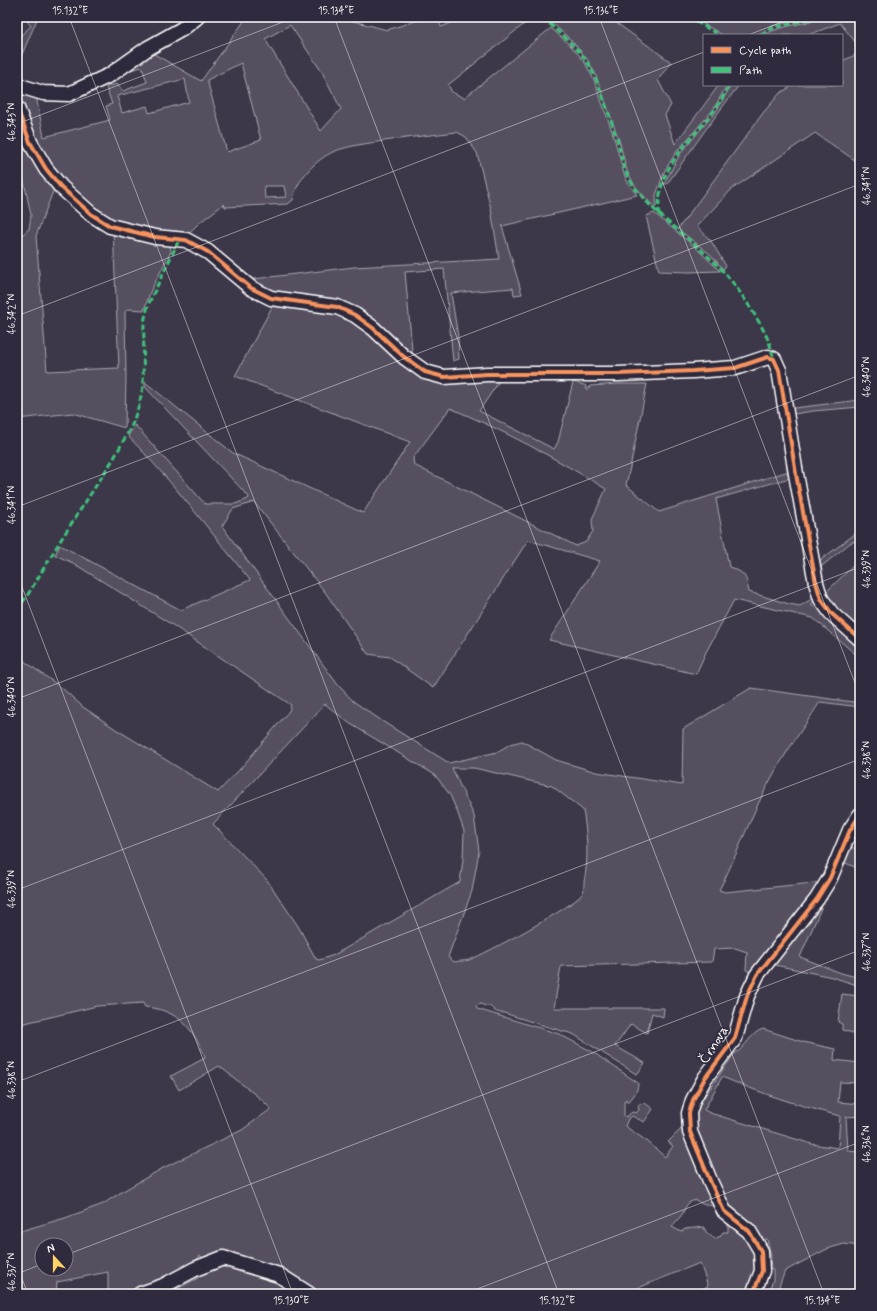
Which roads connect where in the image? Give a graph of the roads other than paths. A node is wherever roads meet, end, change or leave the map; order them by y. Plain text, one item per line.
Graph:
1 (198, 17) edge
2 (17, 84) edge
3 (17, 108) edge
4 (860, 639) edge
5 (860, 815) edge
6 (140, 1294) edge
7 (308, 1294) edge
8 (753, 1294) edge

1 - 2 street
3 - 4 street
5 - 8 street, Črnova
6 - 7 street

